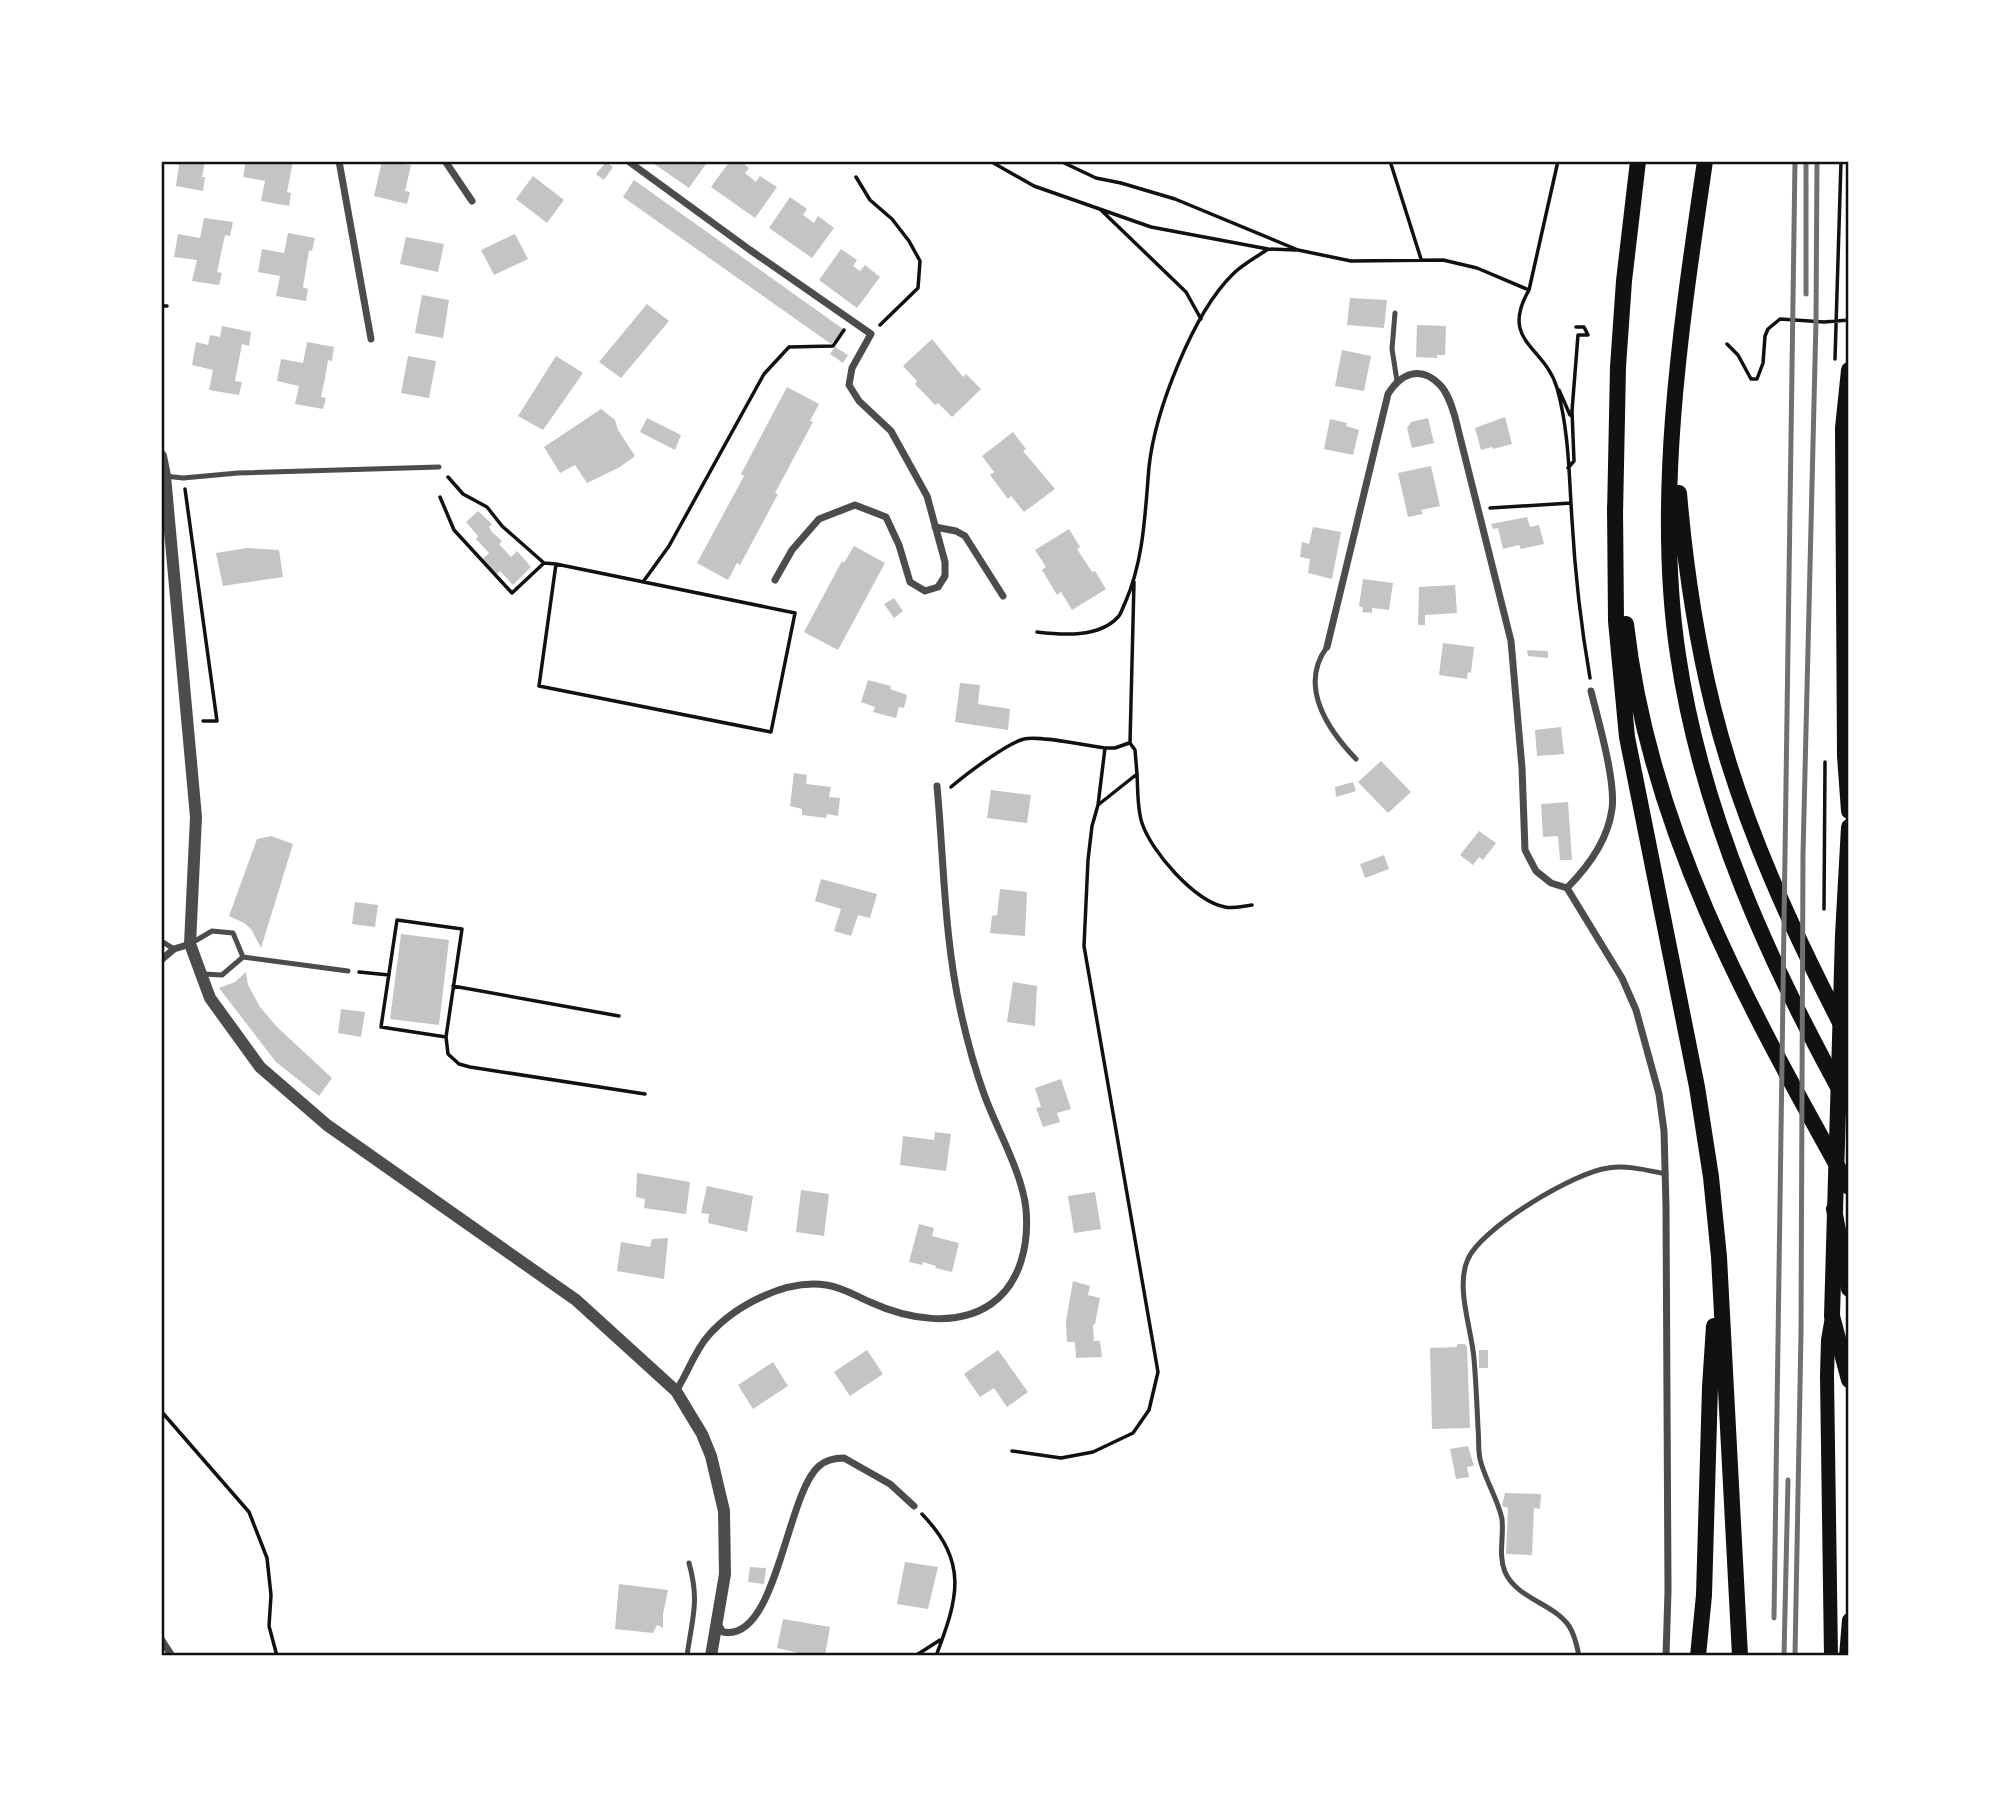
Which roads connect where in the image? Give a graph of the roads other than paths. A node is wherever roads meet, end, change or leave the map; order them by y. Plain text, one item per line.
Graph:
1 (339, 161) edge
2 (445, 161) edge
3 (628, 161) edge
4 (1638, 161) edge
5 (1705, 161) edge
6 (472, 201) dead end
7 (1395, 313) dead end
8 (371, 340) dead end
9 (1849, 370) edge
10 (1396, 381) junction
11 (1674, 421) junction
12 (161, 456) edge
13 (439, 467) road end
14 (165, 476) junction
15 (1615, 506) junction
16 (935, 527) junction
17 (775, 580) dead end
18 (1003, 596) dead end
19 (1327, 647) joint
20 (1591, 691) road end
21 (1356, 759) dead end
22 (937, 786) dead end
23 (1849, 811) edge
24 (1849, 827) edge
25 (1567, 888) junction
26 (161, 941) edge
27 (190, 944) junction
28 (174, 949) junction
29 (243, 957) junction
30 (161, 960) edge
31 (348, 971) dead end
32 (200, 974) junction
33 (1849, 1041) edge
34 (1849, 1107) edge
35 (1665, 1174) junction
36 (1849, 1187) edge
37 (1833, 1209) junction
38 (1719, 1257) junction
39 (1849, 1289) edge
40 (1832, 1316) junction
41 (1849, 1380) edge
42 (676, 1391) junction
43 (914, 1506) road end
44 (688, 1563) dead end
45 (1849, 1620) edge
46 (716, 1622) junction
47 (161, 1639) edge
48 (172, 1656) edge
49 (687, 1656) edge
50 (712, 1656) edge
51 (1579, 1656) edge
52 (1666, 1656) edge
53 (1698, 1656) edge
54 (1740, 1656) edge
55 (1831, 1656) edge
56 (1846, 1656) edge

1 - 8 street
2 - 6 street
3 - 16 street
4 - 15 main road
5 - 11 main road
7 - 10 lane
9 - 23 main road
10 - 19 street
10 - 25 street
11 - 33 main road
11 - 34 main road
12 - 14 street
13 - 14 lane
14 - 27 street
15 - 36 main road
15 - 38 main road
16 - 17 street
16 - 18 street
19 - 21 lane
20 - 25 street
22 - 42 street
24 - 37 main road
25 - 35 street
26 - 28 lane
27 - 28 street
27 - 29 lane
27 - 32 street
28 - 30 street
29 - 31 lane
29 - 32 lane
32 - 42 street
35 - 51 lane
35 - 52 street
37 - 39 main road
37 - 40 main road
38 - 53 main road
38 - 54 main road
40 - 41 main road
40 - 55 main road
42 - 46 street
43 - 46 street
44 - 49 lane
45 - 56 main road
46 - 50 street
47 - 48 street

